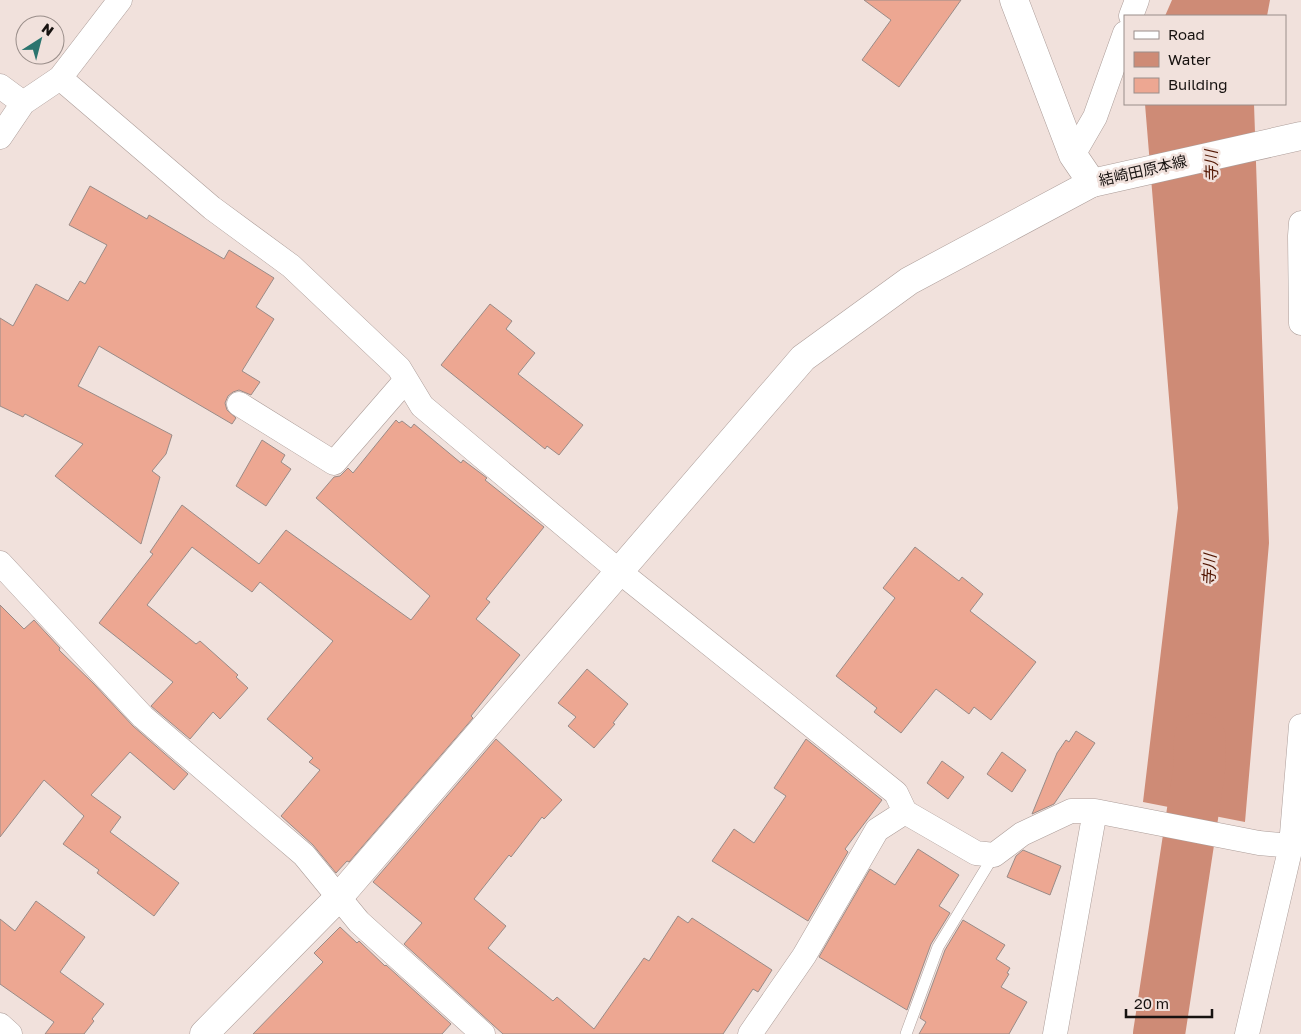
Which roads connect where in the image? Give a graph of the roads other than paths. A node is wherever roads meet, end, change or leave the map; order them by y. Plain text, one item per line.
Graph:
1 (120, 0) edge
2 (1014, 0) edge
3 (1137, 0) edge
4 (1131, 15) edge
5 (1124, 36) edge
6 (60, 78) junction
7 (0, 86) edge
8 (23, 103) junction
9 (0, 137) edge
10 (1296, 137) edge
11 (1073, 155) junction
12 (1092, 183) junction
13 (1301, 223) edge
14 (1301, 324) edge
15 (406, 380) junction
16 (239, 404) dead end
17 (0, 564) edge
18 (620, 572) junction
19 (1301, 726) edge
20 (1095, 811) junction
21 (905, 812) junction
22 (1291, 846) junction
23 (994, 855) junction
24 (338, 898) junction
25 (0, 1025) edge
26 (10, 1034) edge
27 (204, 1034) edge
28 (483, 1034) edge
29 (750, 1034) edge
30 (906, 1034) edge
31 (1055, 1034) edge
32 (1247, 1034) edge

1 - 6 street
2 - 11 street, 結崎田原本線
3 - 4 street
5 - 11 street
6 - 8 street
6 - 15 street
7 - 8 street
8 - 9 street
10 - 12 street, 結崎田原本線
11 - 12 street, 結崎田原本線
12 - 18 street
13 - 14 street
15 - 16 street
15 - 18 street
17 - 24 street
18 - 21 street
18 - 24 street
19 - 22 street
20 - 22 street
20 - 23 street
20 - 31 street
21 - 23 street
21 - 29 street
22 - 32 street
23 - 30 lane
24 - 27 street
24 - 28 street
25 - 26 street

